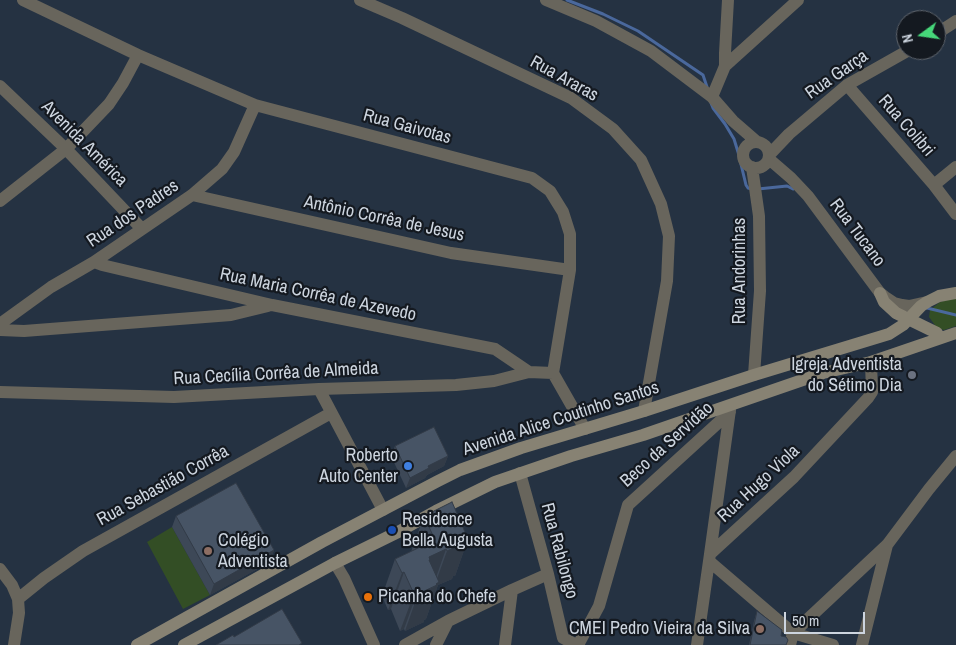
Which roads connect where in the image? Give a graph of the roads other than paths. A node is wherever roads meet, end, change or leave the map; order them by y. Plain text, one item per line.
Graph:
1 (23, 0) edge
2 (360, 0) edge
3 (546, 0) edge
4 (728, 0) edge
5 (798, 0) edge
6 (138, 55) junction
7 (896, 57) edge
8 (725, 66) junction
9 (847, 85) junction
10 (0, 86) edge
11 (712, 97) junction
12 (255, 105) junction
13 (733, 121) junction
14 (788, 134) junction
15 (758, 142) junction
16 (66, 148) junction
17 (743, 155) junction
18 (769, 157) junction
19 (752, 167) junction
20 (956, 167) edge
21 (934, 185) junction
22 (192, 195) junction
23 (0, 201) edge
24 (956, 214) edge
25 (142, 229) junction
26 (94, 262) junction
27 (570, 270) junction
28 (880, 293) junction
29 (956, 293) edge
30 (927, 302) junction
31 (272, 305) junction
32 (887, 305) junction
33 (909, 319) junction
34 (0, 324) edge
35 (0, 330) edge
36 (956, 333) edge
37 (889, 334) junction
38 (939, 335) junction
39 (871, 362) junction
40 (529, 372) junction
41 (553, 373) junction
42 (754, 375) junction
43 (319, 388) junction
44 (0, 392) edge
45 (730, 408) junction
46 (644, 411) junction
47 (331, 412) junction
48 (585, 429) junction
49 (956, 456) edge
50 (520, 473) junction
51 (383, 510) junction
52 (887, 545) junction
53 (709, 557) junction
54 (335, 563) junction
55 (0, 569) edge
56 (548, 574) junction
57 (512, 590) junction
58 (18, 599) junction
59 (448, 621) junction
60 (562, 638) joint
61 (792, 639) edge
62 (14, 644) edge
63 (137, 645) edge
64 (184, 645) edge
65 (374, 645) edge
66 (405, 645) edge
67 (436, 645) edge
68 (505, 645) edge
69 (578, 645) edge
70 (697, 645) edge
71 (833, 645) edge
72 (862, 645) edge

1 - 6 street, Rua Gaivotas
2 - 46 street, Rua Araras
3 - 11 street
4 - 8 street
5 - 8 street
6 - 12 street, Rua Gaivotas
6 - 16 street
7 - 9 street, Rua Garça
8 - 11 street
9 - 14 street, Rua Garça
9 - 21 street, Rua Colibri
10 - 16 street, Avenida América
11 - 13 street
12 - 22 street, Rua dos Padres
12 - 27 street, Rua Gaivotas
13 - 15 street
13 - 17 street
14 - 15 street, Rua Garça
14 - 18 street, Rua Garça
15 - 17 street
15 - 18 street
16 - 23 street
16 - 25 street, Avenida América
17 - 19 street
18 - 19 street
18 - 28 street, Rua Tucano
19 - 42 street, Rua Andorinhas
20 - 21 street
21 - 24 street, Rua Colibri
22 - 25 street, Rua dos Padres
22 - 27 street, Antônio Corrêa de Jesus
25 - 26 street, Rua dos Padres
26 - 31 street, Rua Maria Corrêa de Azevedo
26 - 34 street, Rua dos Padres
27 - 41 street, Rua Gaivotas
28 - 30 street, Rua Tucano
28 - 32 main road
29 - 30 main road, Avenida Alice Coutinho Santos
30 - 33 main road, Avenida Alice Coutinho Santos
30 - 38 main road
31 - 35 street
31 - 40 street, Rua Maria Corrêa de Azevedo
32 - 33 main road
32 - 37 main road
33 - 37 main road, Avenida Alice Coutinho Santos
33 - 38 main road
36 - 38 main road
37 - 42 main road, Avenida Alice Coutinho Santos
38 - 39 main road
39 - 45 main road
39 - 53 street, Rua Hugo Viola
40 - 41 street, Rua Cecília Corrêa de Almeida
40 - 43 street, Rua Cecília Corrêa de Almeida
41 - 48 street
42 - 46 main road, Avenida Alice Coutinho Santos
43 - 44 street, Rua Cecília Corrêa de Almeida
43 - 47 street
45 - 50 main road
45 - 53 street
45 - 69 street, Beco da Servidão
46 - 48 main road, Avenida Alice Coutinho Santos
47 - 51 street
47 - 58 street, Rua Sebastião Corrêa
48 - 51 main road, Avenida Alice Coutinho Santos
49 - 52 street
50 - 54 main road
50 - 56 street, Rua Rabilongo
51 - 63 main road, Avenida Alice Coutinho Santos
52 - 61 street
52 - 72 street
53 - 61 street
53 - 70 street
54 - 64 main road
54 - 65 street
55 - 58 street
56 - 57 street
56 - 60 street, Rua Rabilongo
57 - 59 street
57 - 68 street
58 - 62 street
59 - 66 street
59 - 67 street
60 - 69 street, Beco da Servidão
61 - 71 street

